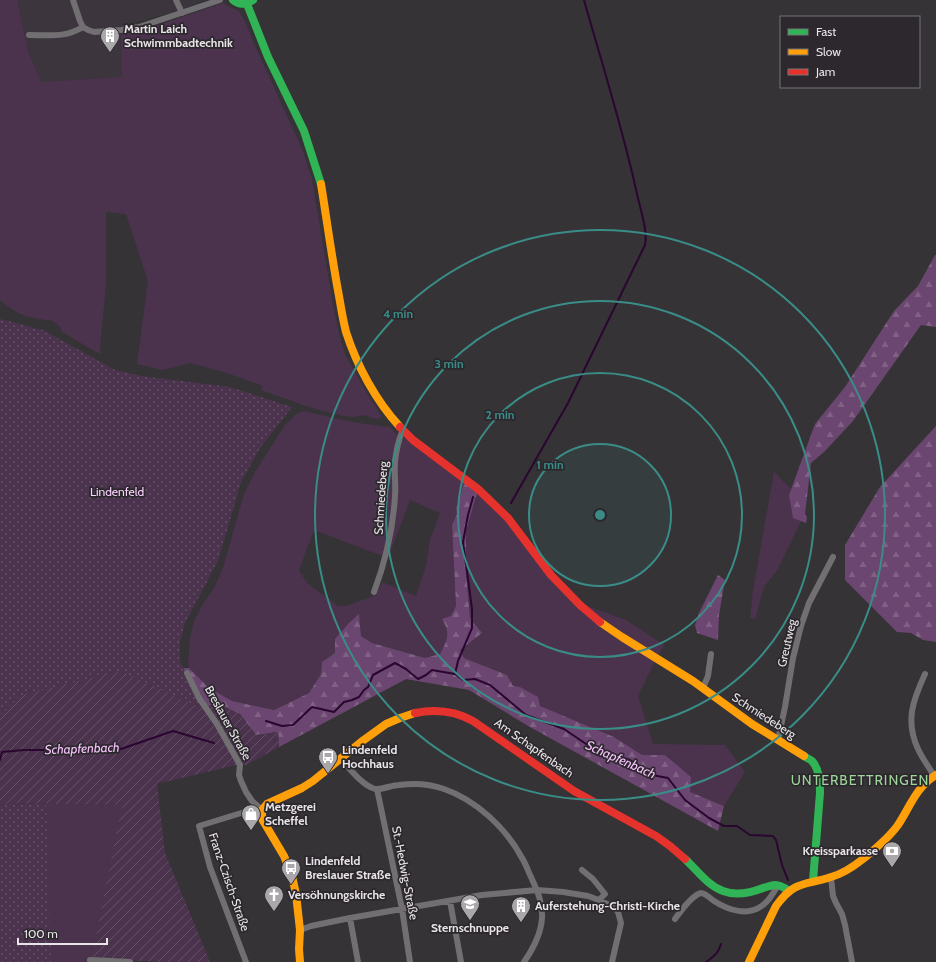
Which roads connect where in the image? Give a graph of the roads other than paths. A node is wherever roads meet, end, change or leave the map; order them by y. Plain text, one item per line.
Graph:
1 (73, 0) edge
2 (176, 0) edge
3 (220, 0) edge
4 (233, 0) edge
5 (250, 2) edge
6 (182, 13) junction
7 (83, 27) junction
8 (29, 35) dead end
9 (403, 429) junction
10 (833, 557) dead end
11 (374, 592) dead end
12 (711, 654) dead end
13 (187, 673) dead end
14 (925, 674) dead end
15 (703, 688) junction
16 (778, 740) junction
17 (341, 759) junction
18 (935, 776) edge
19 (377, 789) junction
20 (262, 810) junction
21 (582, 870) dead end
22 (831, 877) junction
23 (812, 881) junction
24 (778, 885) junction
25 (537, 890) junction
26 (790, 891) junction
27 (599, 900) junction
28 (450, 901) junction
29 (402, 909) junction
30 (350, 918) junction
31 (675, 919) dead end
32 (300, 930) junction
33 (90, 960) dead end
34 (130, 962) edge
35 (246, 962) edge
36 (297, 962) edge
37 (358, 962) edge
38 (410, 962) edge
39 (461, 962) edge
40 (524, 962) edge
41 (612, 962) edge
42 (749, 962) edge
43 (852, 962) edge

1 - 7 street
2 - 6 street
3 - 6 street
4 - 5 street
5 - 9 street, Schmiedeberg
6 - 7 street
7 - 8 street
9 - 11 street, Schmiedeberg
9 - 15 street, Schmiedeberg
10 - 16 street, Greutweg
12 - 15 street
13 - 20 street, Breslauer Straße
14 - 18 street
15 - 16 street, Schmiedeberg
16 - 23 street, Schmiedeberg
17 - 19 street
17 - 20 street, Am Schapfenbach
17 - 24 street, Am Schapfenbach
18 - 22 street
19 - 25 street
19 - 29 street, St.-Hedwig-Straße
20 - 32 street, Breslauer Straße
20 - 35 street, Franz-Czisch-Straße
21 - 27 street
22 - 23 street
22 - 43 street
23 - 26 street
24 - 26 street
24 - 31 street
25 - 27 street
25 - 28 street
25 - 40 street
26 - 42 street
27 - 41 street
28 - 29 street
28 - 39 street
29 - 30 street
29 - 38 street, St.-Hedwig-Straße
30 - 32 street
30 - 37 street
32 - 36 street, Breslauer Straße
33 - 34 street

